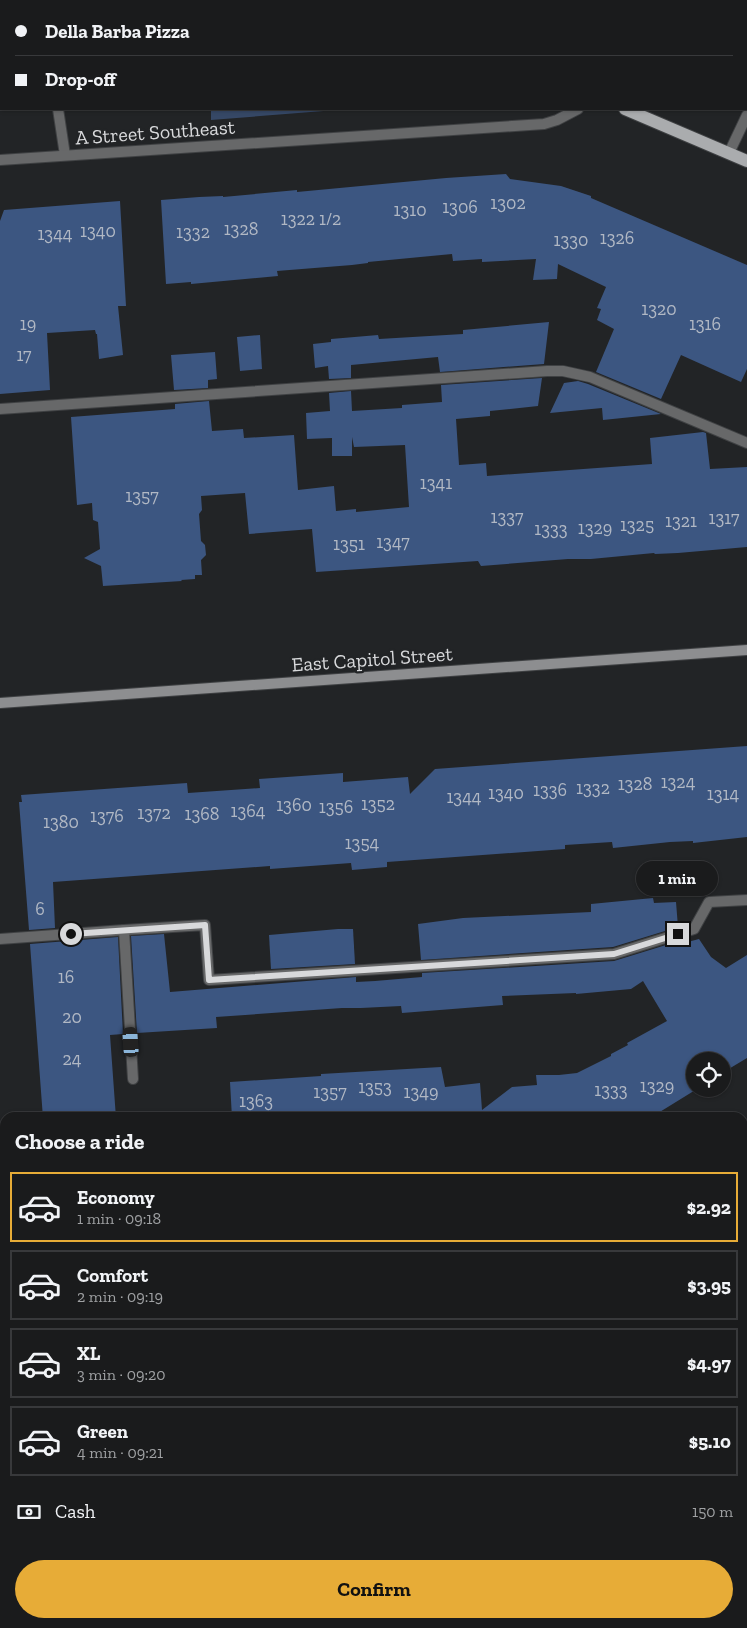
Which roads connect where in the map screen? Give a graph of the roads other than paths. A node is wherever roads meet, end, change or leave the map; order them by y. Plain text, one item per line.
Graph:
1 (58, 110) edge
2 (576, 110) edge
3 (627, 110) edge
4 (747, 114) edge
5 (729, 154) junction
6 (65, 155) junction
7 (0, 160) edge
8 (747, 161) edge
9 (0, 409) edge
10 (747, 442) edge
11 (747, 650) edge
12 (0, 703) edge
13 (747, 900) edge
14 (124, 930) junction
15 (0, 939) edge
16 (133, 1078) dead end

1 - 6 street
2 - 6 street, A Street Southeast
3 - 5 main road
4 - 5 street
5 - 8 main road
6 - 7 street, A Street Southeast
9 - 10 street
11 - 12 main road, East Capitol Street
13 - 14 street
14 - 15 street
14 - 16 street

